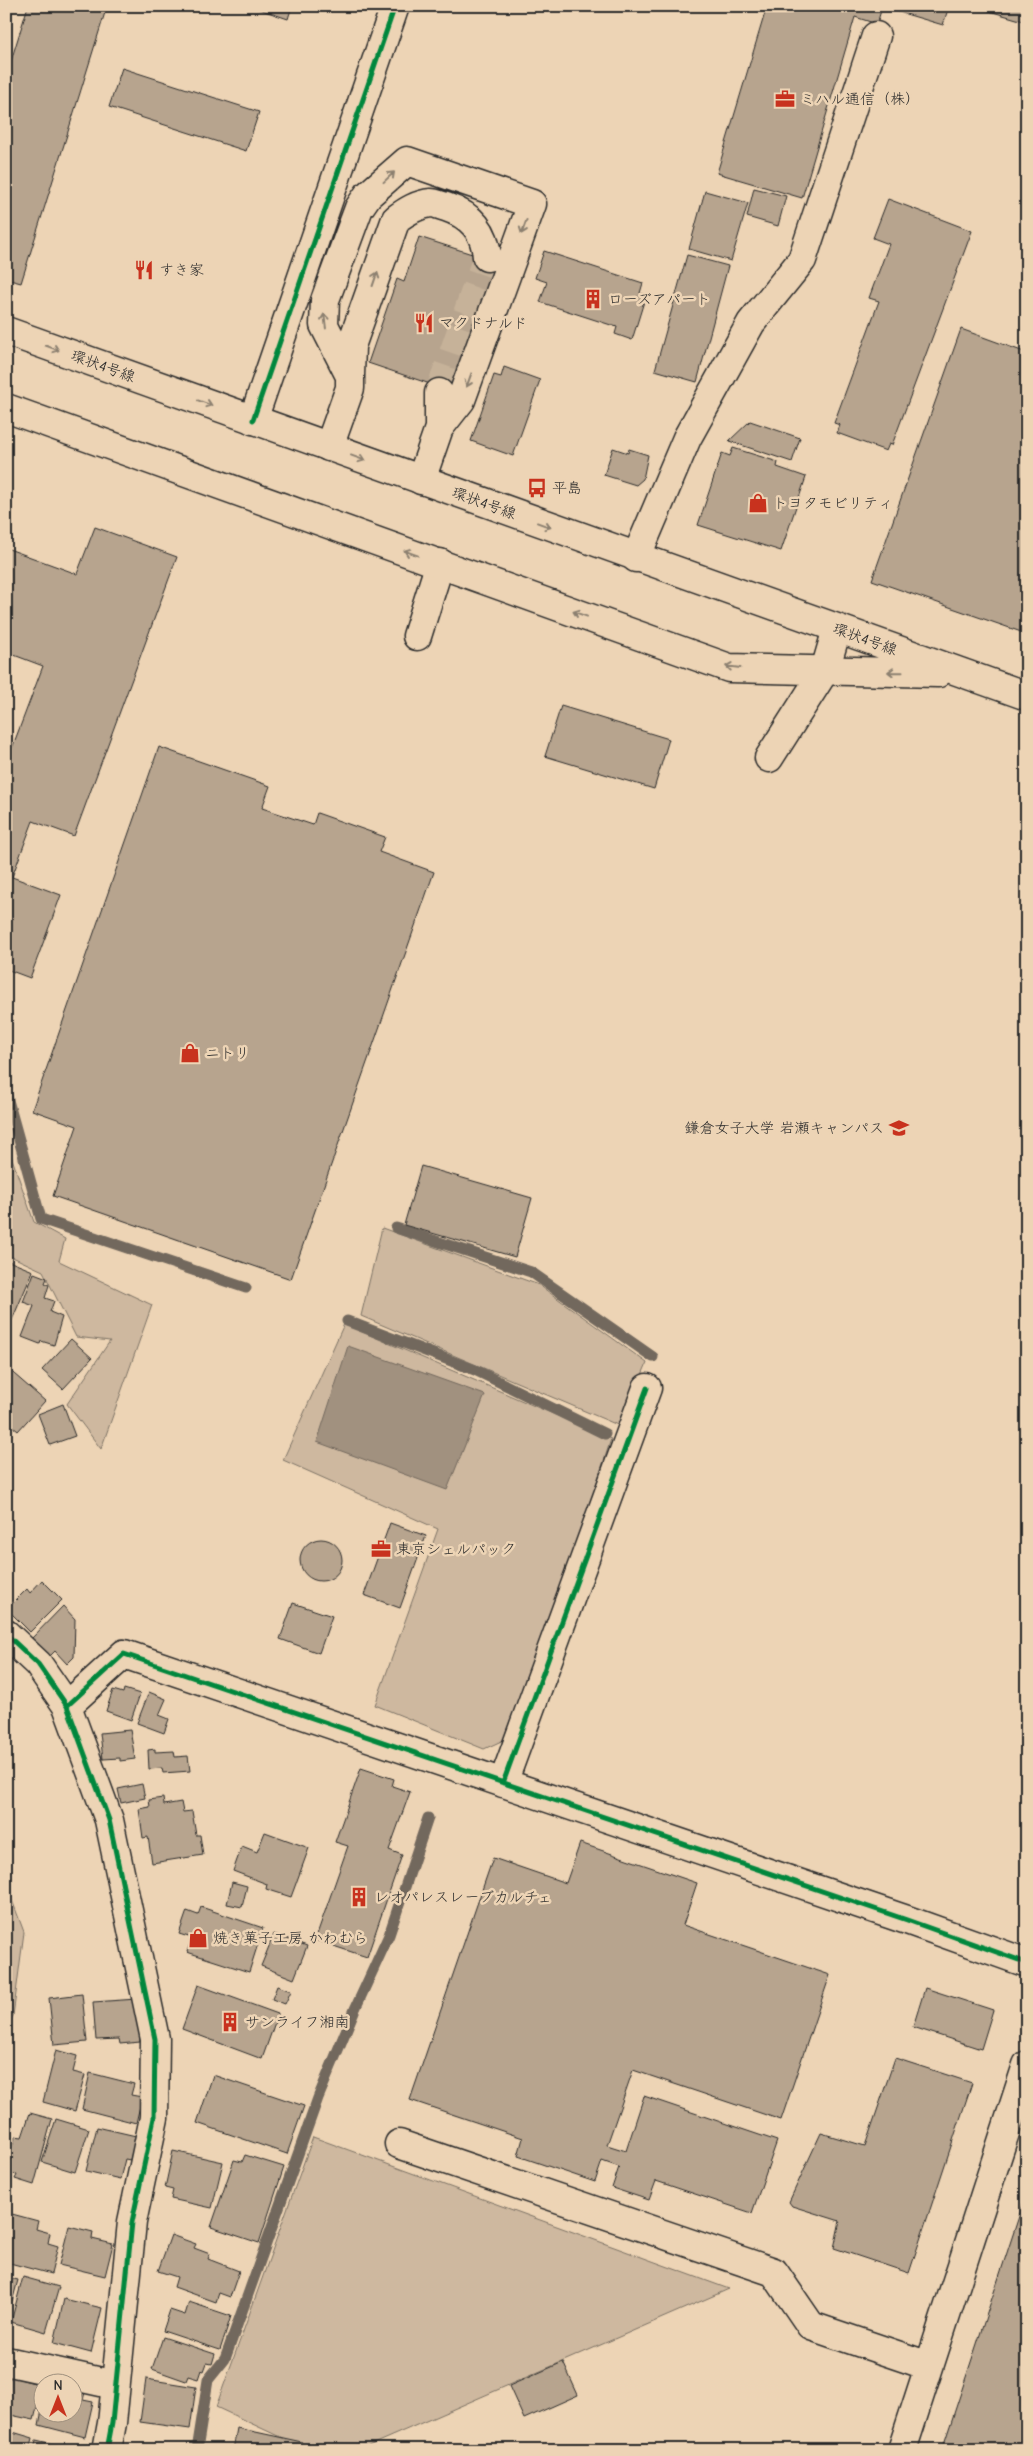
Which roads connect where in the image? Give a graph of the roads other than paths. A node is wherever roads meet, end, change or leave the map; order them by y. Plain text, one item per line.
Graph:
1 (395, 6) edge
2 (876, 36) dead end
3 (487, 257) tunnel mouth
4 (6, 331) edge
5 (350, 376) junction
6 (439, 393) tunnel mouth
7 (6, 408) edge
8 (253, 420) junction
9 (439, 428) junction
10 (328, 447) junction
11 (421, 480) junction
12 (636, 558) junction
13 (440, 563) junction
14 (837, 629) junction
15 (417, 636) dead end
16 (825, 670) junction
17 (962, 673) junction
18 (1027, 696) edge
19 (769, 758) dead end
20 (647, 1388) dead end
21 (6, 1634) edge
22 (67, 1706) junction
23 (503, 1783) junction
24 (1027, 1963) edge
25 (1027, 2065) edge
26 (399, 2144) dead end
27 (6, 2362) edge
28 (929, 2366) junction
29 (115, 2385) junction
30 (107, 2450) edge
31 (902, 2450) edge

1 - 8 street
2 - 12 street
5 -> 3 street
4 -> 8 street, 環状4号線
5 -> 9 street
5 - 10 street
6 - 9 street
13 -> 7 street, 環状4号線
8 - 10 street, 環状4号線
9 - 11 street
10 -> 11 street, 環状4号線
11 -> 12 street, 環状4号線
12 - 14 street, 環状4号線
13 - 15 street
16 -> 13 street, 環状4号線
14 - 16 street
14 - 17 street, 環状4号線
17 -> 16 street, 環状4号線
16 - 19 street
17 - 18 street, 環状4号線
20 - 23 street
21 - 22 street
22 - 23 street
22 - 29 street
23 - 24 street
25 - 28 street
26 - 28 street
27 - 29 street
28 - 31 street
29 - 30 street

